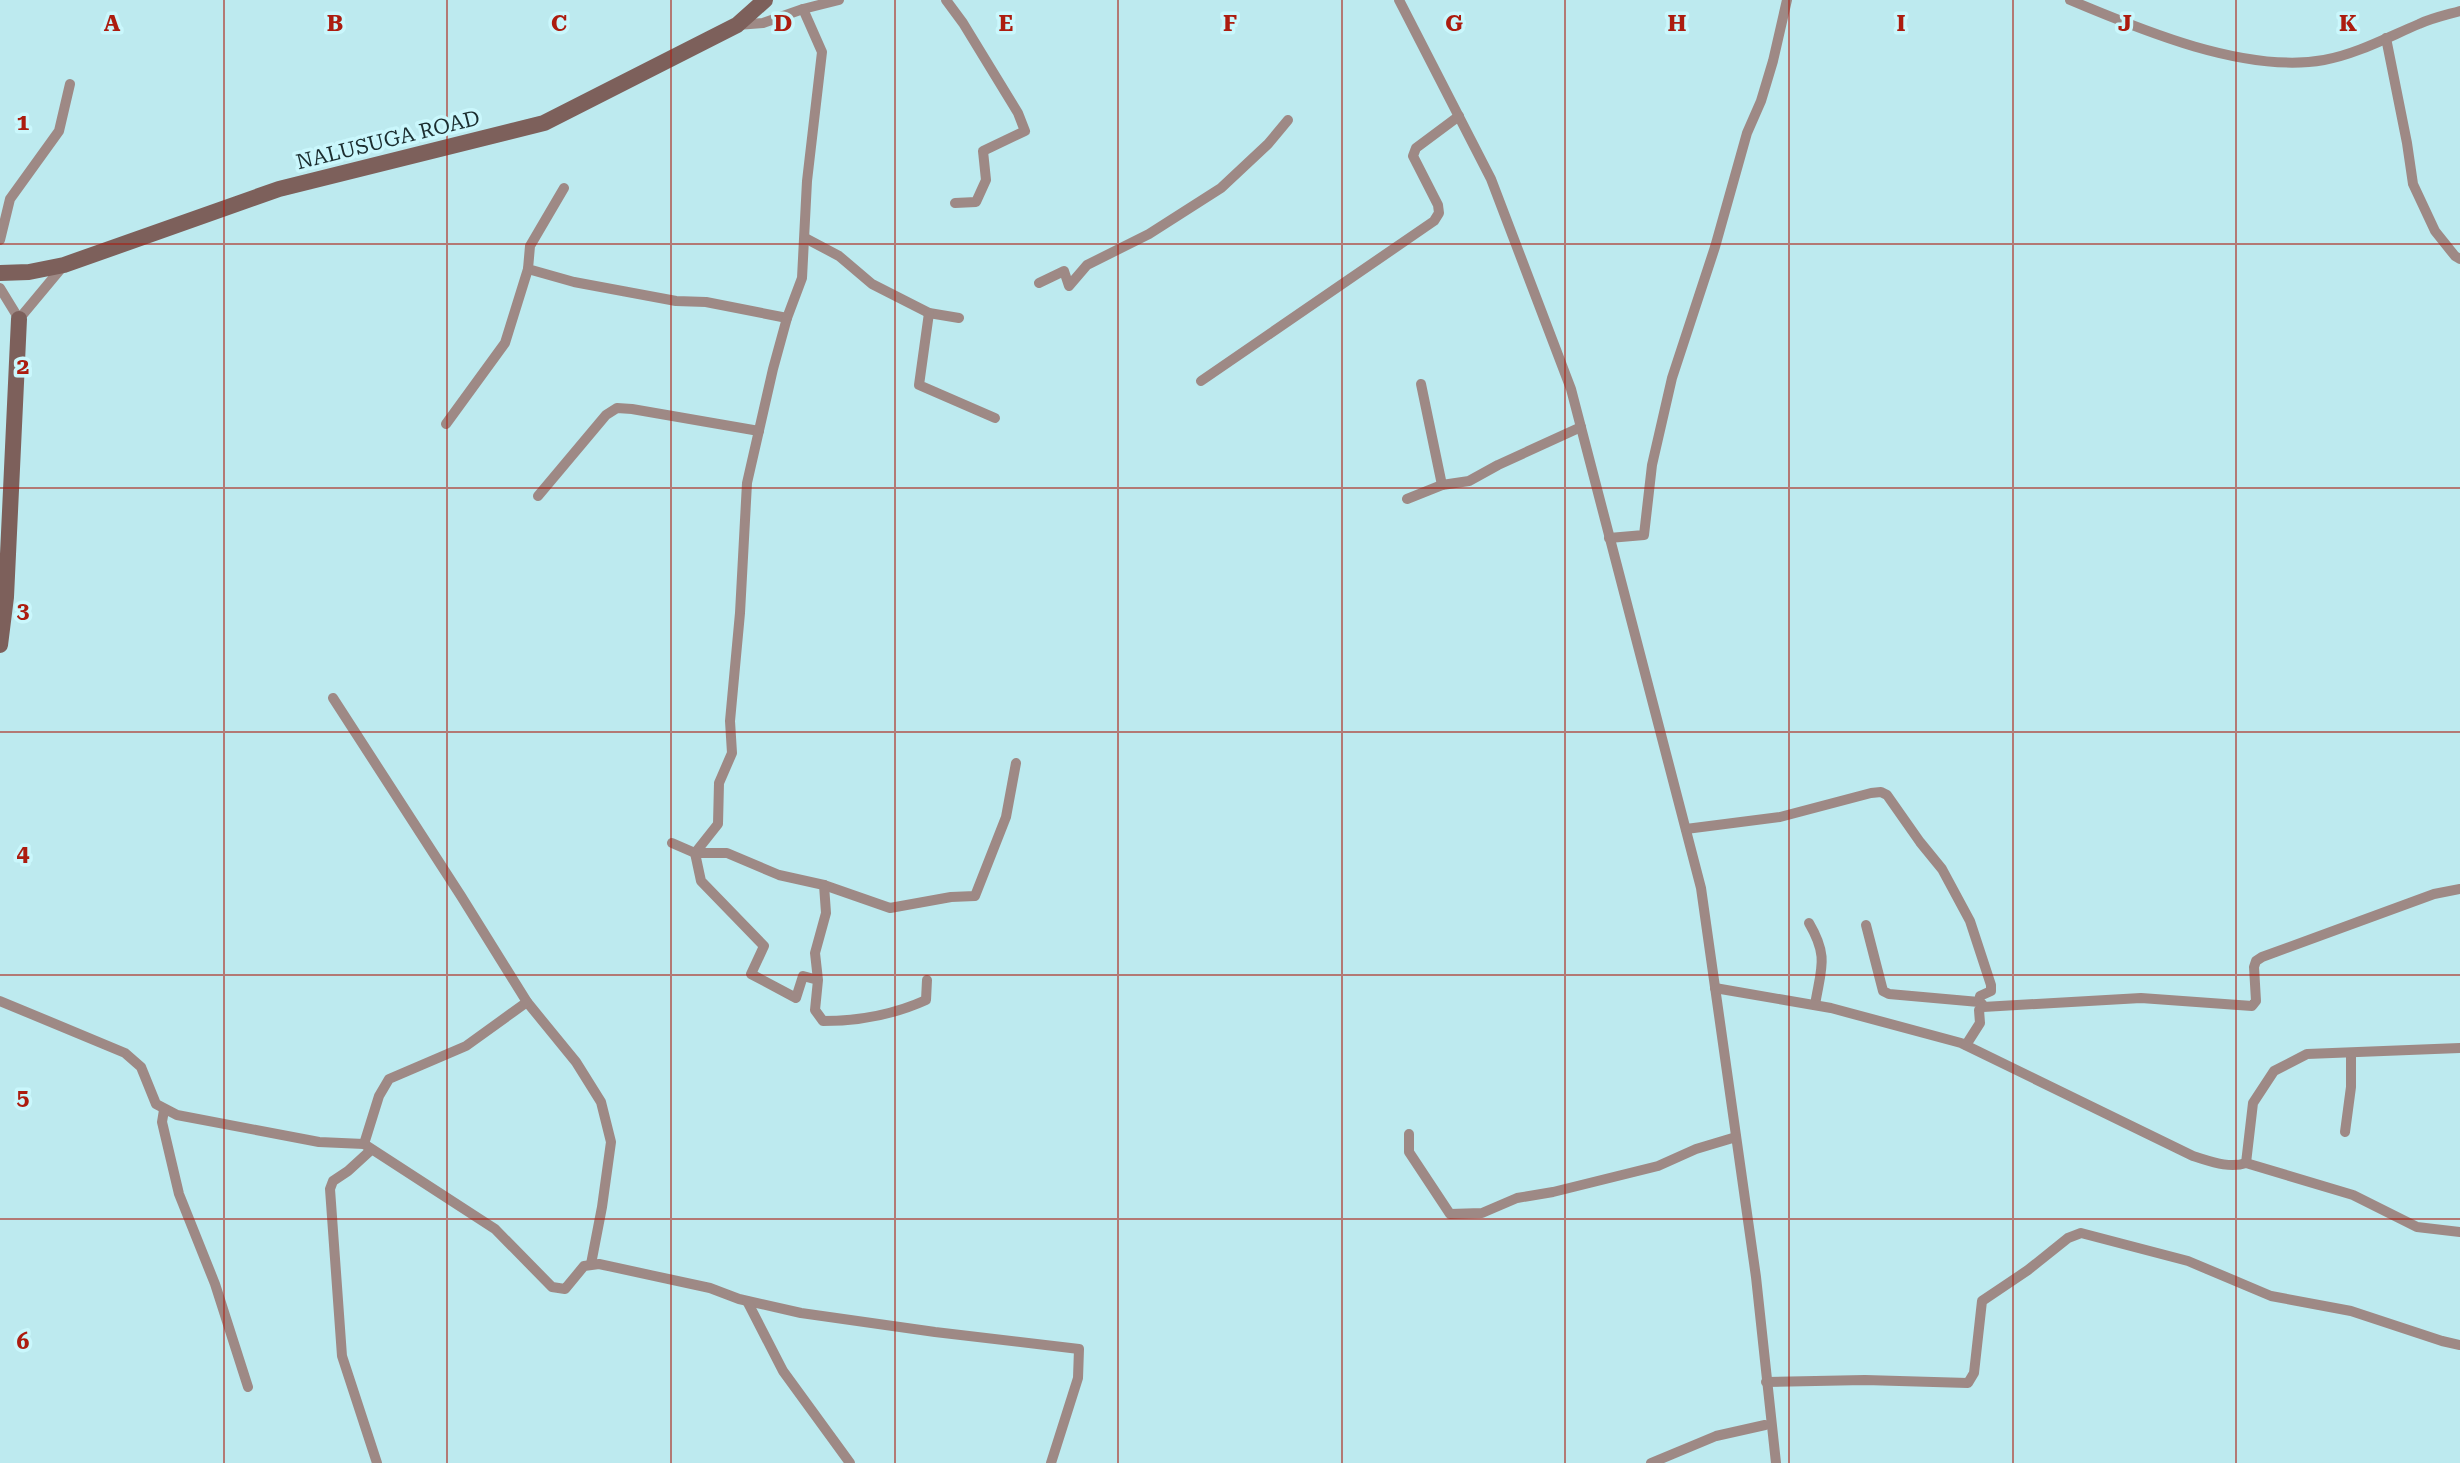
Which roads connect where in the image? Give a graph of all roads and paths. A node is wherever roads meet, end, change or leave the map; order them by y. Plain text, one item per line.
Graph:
1 (765, 0) edge
2 (839, 0) edge
3 (946, 0) edge
4 (1399, 0) edge
5 (1787, 0) edge
6 (2070, 0) edge
7 (2089, 3) edge
8 (803, 9) junction
9 (2460, 10) edge
10 (737, 24) junction
11 (2386, 38) junction
12 (70, 84) dead end
13 (1459, 116) junction
14 (1288, 120) dead end
15 (565, 188) dead end
16 (955, 203) dead end
17 (805, 238) junction
18 (0, 240) edge
19 (2460, 259) edge
20 (64, 265) junction
21 (528, 269) junction
22 (0, 273) edge
23 (1039, 283) dead end
24 (0, 288) edge
25 (929, 313) junction
26 (786, 318) junction
27 (959, 318) dead end
28 (19, 319) junction
29 (1201, 382) dead end
30 (1420, 384) dead end
31 (995, 418) dead end
32 (446, 424) dead end
33 (1581, 427) junction
34 (759, 431) junction
35 (1442, 485) junction
36 (538, 496) dead end
37 (1407, 499) dead end
38 (1609, 538) junction
39 (0, 645) edge
40 (333, 698) dead end
41 (1016, 763) dead end
42 (1686, 829) junction
43 (672, 844) dead end
44 (695, 853) junction
45 (824, 886) junction
46 (2460, 889) edge
47 (1809, 923) dead end
48 (1866, 925) dead end
49 (818, 980) junction
50 (927, 980) dead end
51 (1715, 988) junction
52 (0, 1001) edge
53 (527, 1002) junction
54 (1981, 1004) junction
55 (1815, 1005) junction
56 (1966, 1045) junction
57 (2460, 1048) edge
58 (2351, 1053) junction
59 (164, 1110) junction
60 (2345, 1132) dead end
61 (1409, 1134) dead end
62 (1735, 1137) junction
63 (368, 1147) junction
64 (2246, 1163) junction
65 (2460, 1232) edge
66 (591, 1264) junction
67 (747, 1301) junction
68 (2460, 1345) edge
69 (1766, 1382) junction
70 (248, 1387) dead end
71 (1765, 1425) dead end
72 (377, 1463) edge
73 (850, 1463) edge
74 (1051, 1463) edge
75 (1651, 1463) edge
76 (1776, 1463) edge

1 - 10 street, NALUSUGA ROAD
2 - 8 street
3 - 16 street
4 - 13 street
5 - 38 street
6 - 7 street
7 - 11 street
8 - 10 street
8 - 17 street
9 - 11 street
10 - 20 street, NALUSUGA ROAD
11 - 19 street
12 - 18 street
13 - 29 street
13 - 33 street
14 - 23 street
15 - 21 street
17 - 25 street
17 - 26 street
20 - 22 street, NALUSUGA ROAD
20 - 28 street
21 - 26 street
21 - 32 street
24 - 28 street
25 - 27 street
25 - 31 street
26 - 34 street
28 - 39 street
30 - 35 street
33 - 35 street
33 - 38 street
34 - 36 street
34 - 44 street
35 - 37 street
38 - 42 street
40 - 53 street
41 - 45 street
42 - 51 street
42 - 54 street
43 - 44 street
44 - 45 street
44 - 49 street
45 - 49 street
46 - 54 street
47 - 55 street
48 - 54 street
49 - 50 street
51 - 55 street
51 - 62 street
52 - 59 street
53 - 63 street
53 - 66 street
54 - 56 street
55 - 56 street
56 - 64 street
57 - 58 street
58 - 60 street
58 - 64 street
59 - 63 street
59 - 70 street
61 - 62 street
62 - 69 street
63 - 66 street
63 - 72 street
64 - 65 street
66 - 67 street
67 - 73 street
67 - 74 street
68 - 69 street
69 - 76 street
71 - 75 street

